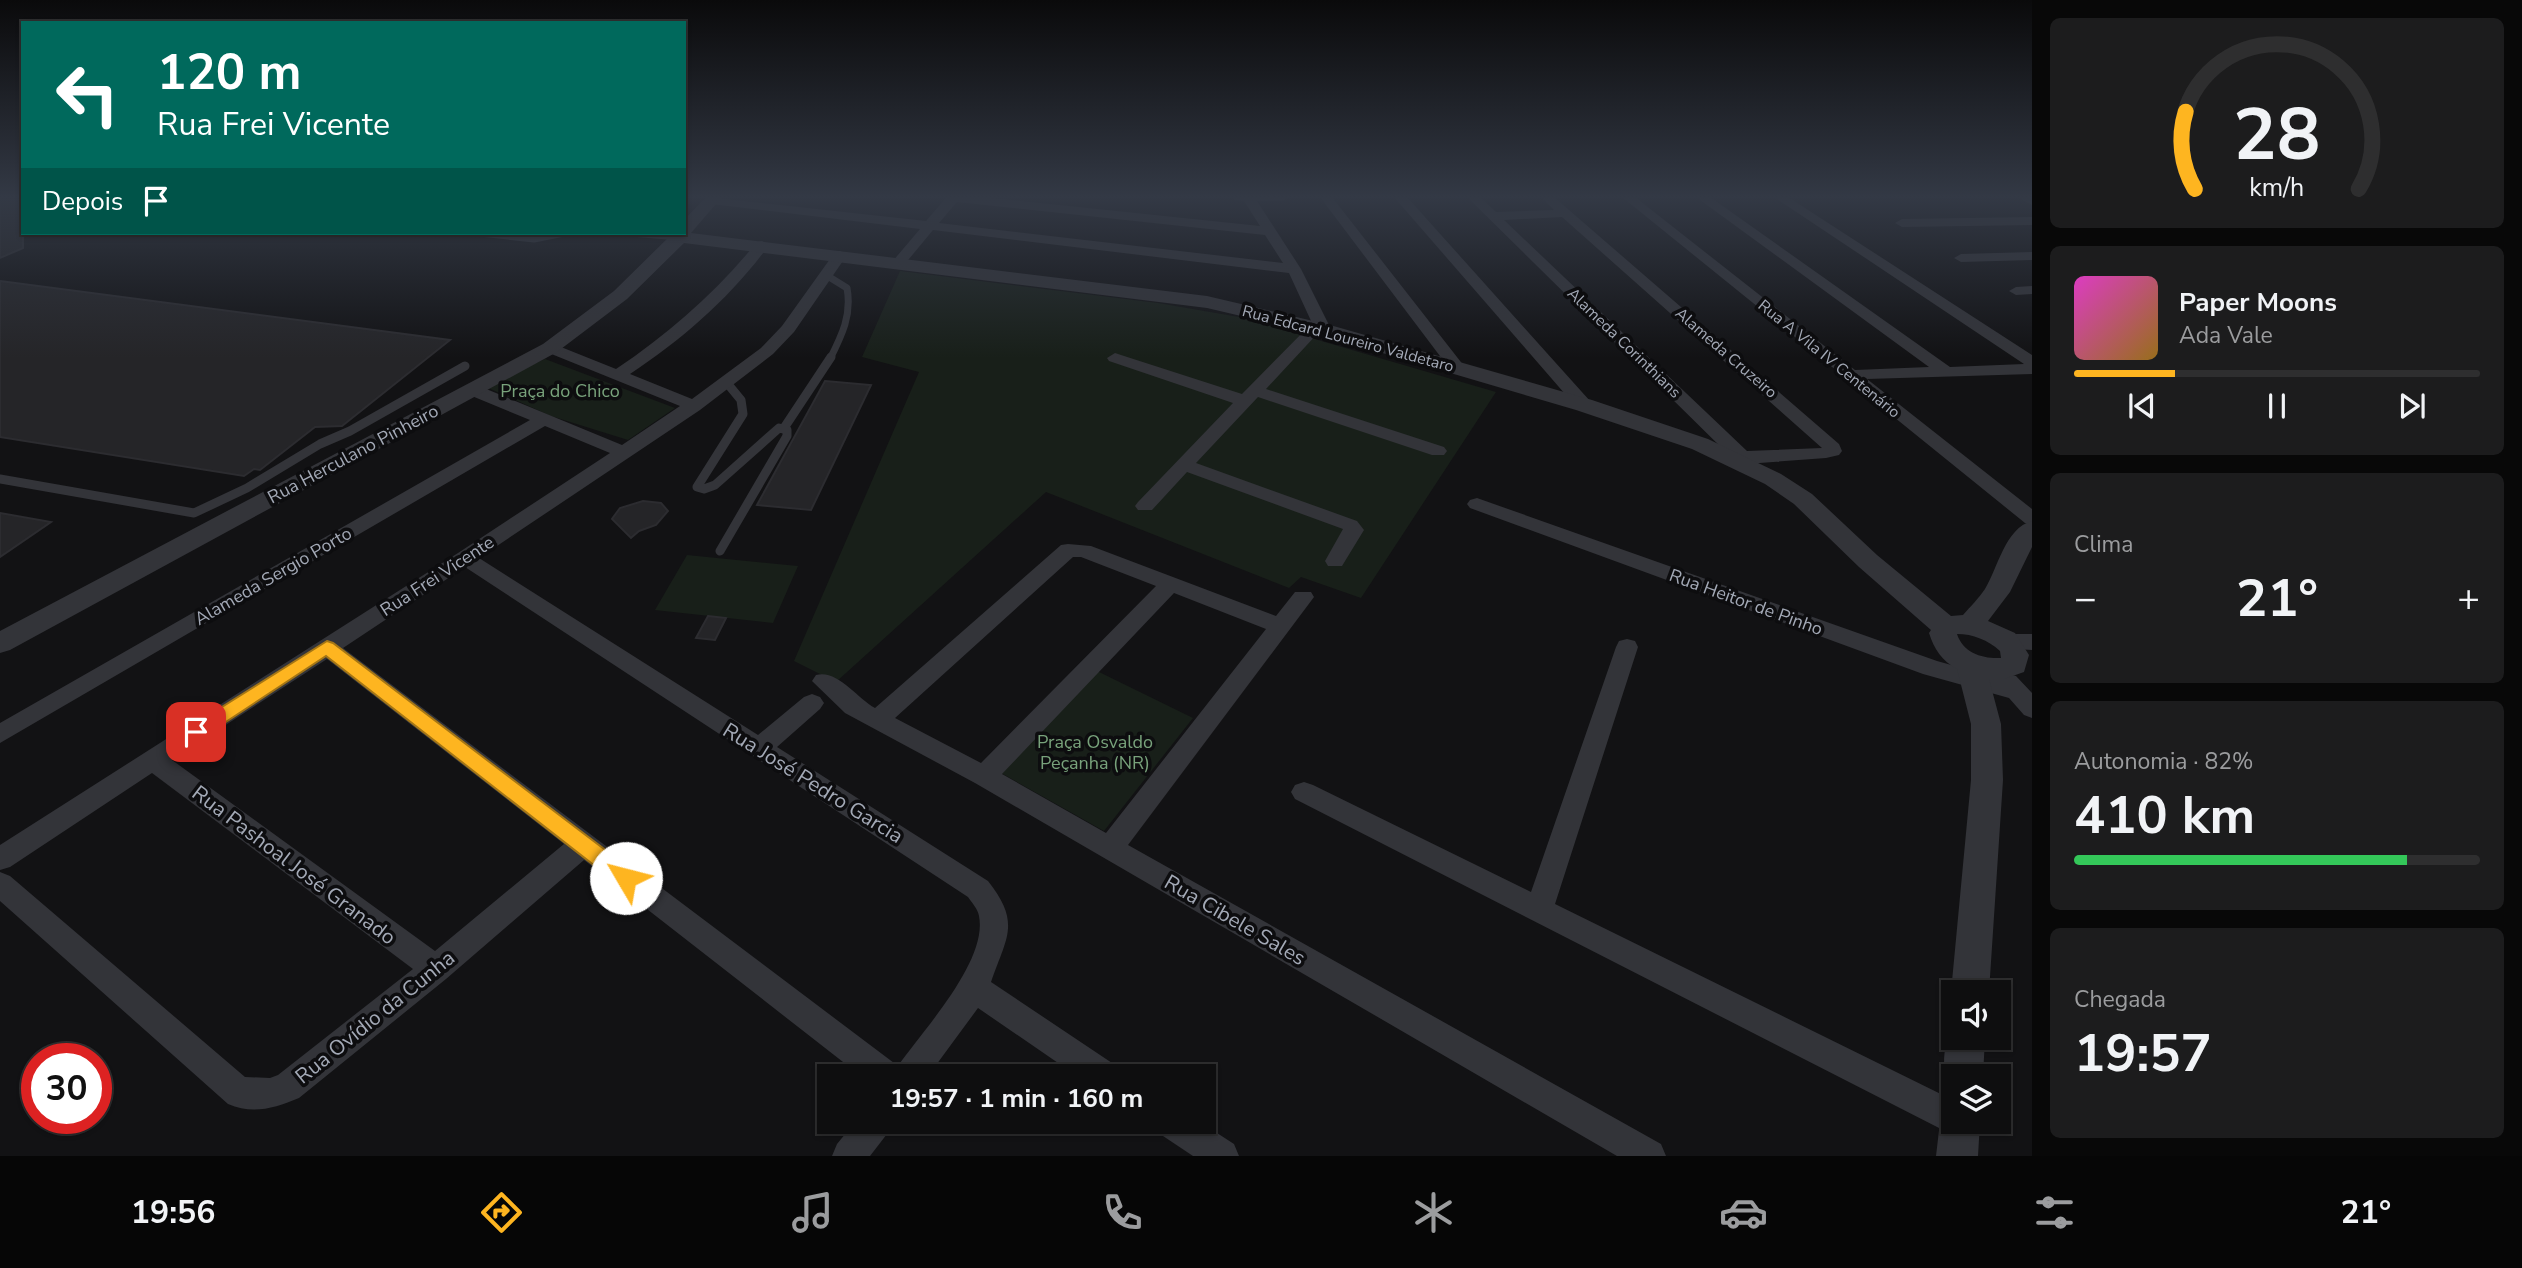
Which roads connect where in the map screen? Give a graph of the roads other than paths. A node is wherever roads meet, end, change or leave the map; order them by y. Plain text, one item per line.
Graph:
1 (665, 251) edge
2 (758, 251) edge
3 (805, 251) edge
4 (909, 251) edge
5 (1141, 251) edge
6 (1282, 251) edge
7 (1367, 251) edge
8 (1448, 251) edge
9 (1529, 251) edge
10 (1609, 251) edge
11 (1695, 251) edge
12 (1777, 251) edge
13 (1862, 251) edge
14 (840, 255) junction
15 (2032, 257) edge
16 (1961, 258) dead end
17 (899, 262) junction
18 (1294, 269) junction
19 (826, 275) junction
20 (1319, 328) junction
21 (550, 348) junction
22 (1115, 358) dead end
23 (2032, 362) edge
24 (465, 366) dead end
25 (1458, 369) junction
26 (2032, 369) edge
27 (1945, 371) junction
28 (617, 374) junction
29 (1849, 375) junction
30 (727, 383) junction
31 (473, 390) junction
32 (1250, 396) junction
33 (1584, 405) junction
34 (694, 406) junction
35 (546, 418) junction
36 (784, 428) junction
37 (1438, 451) dead end
38 (624, 452) junction
39 (1740, 459) junction
40 (1185, 465) junction
41 (0, 479) edge
42 (1477, 504) dead end
43 (1145, 506) dead end
44 (2032, 519) edge
45 (2032, 529) edge
46 (720, 551) dead end
47 (465, 558) junction
48 (1335, 561) dead end
49 (1171, 584) junction
50 (1303, 597) dead end
51 (1280, 626) junction
52 (1959, 626) junction
53 (2019, 642) edge
54 (0, 643) edge
55 (327, 647) junction
56 (1627, 647) dead end
57 (1980, 671) junction
58 (2024, 701) edge
59 (878, 719) junction
60 (0, 734) edge
61 (758, 749) junction
62 (153, 760) junction
63 (984, 776) junction
64 (1304, 792) dead end
65 (582, 845) junction
66 (1109, 849) junction
67 (0, 859) edge
68 (0, 884) edge
69 (1539, 910) junction
70 (436, 970) junction
71 (1971, 980) edge
72 (974, 988) junction
73 (870, 1064) edge
74 (918, 1064) edge
75 (1086, 1064) edge
76 (1941, 1110) edge
77 (866, 1134) edge
78 (1189, 1134) edge
79 (1959, 1134) edge
80 (849, 1156) edge
81 (1221, 1156) edge
82 (1649, 1156) edge
83 (1958, 1156) edge

1 - 21 street, Rua Herculano Pinheiro
2 - 28 street
3 - 14 street, Rua Edcard Loureiro Valdetaro
4 - 17 street
5 - 18 street
6 - 18 street
7 - 25 street
8 - 33 street
9 - 39 street, Alameda Corinthians
10 - 39 street, Alameda Cruzeiro
11 - 29 street, Rua A Vila IV Centenário
12 - 27 street
13 - 23 street
14 - 17 street, Rua Edcard Loureiro Valdetaro
14 - 19 street, Rua Frei Vicente
15 - 16 street
17 - 20 street, Rua Edcard Loureiro Valdetaro
18 - 20 street
19 - 30 street, Rua Frei Vicente
19 - 36 lane
20 - 25 street, Rua Edcard Loureiro Valdetaro
20 - 32 street
21 - 28 street
21 - 31 street, Rua Herculano Pinheiro
22 - 32 street
24 - 41 lane
25 - 33 street, Rua Edcard Loureiro Valdetaro
26 - 27 street
27 - 29 street
28 - 34 street
29 - 44 street, Rua A Vila IV Centenário
30 - 34 street, Rua Frei Vicente
30 - 36 lane
31 - 35 street
31 - 54 street, Rua Herculano Pinheiro
32 - 37 street
32 - 40 street
33 - 39 street, Rua Edcard Loureiro Valdetaro
34 - 38 street, Rua Frei Vicente
35 - 38 street
35 - 60 street, Alameda Sergio Porto
36 - 46 lane
38 - 47 street, Rua Frei Vicente
39 - 52 street, Rua Edcard Loureiro Valdetaro
40 - 43 street
40 - 48 street
42 - 57 street, Rua Heitor de Pinho
45 - 52 street
47 - 55 street, Rua Frei Vicente
47 - 61 street, Rua José Pedro Garcia
49 - 51 street
49 - 59 street
49 - 63 street
50 - 51 street
51 - 66 street
52 - 53 street
52 - 57 street
53 - 57 street
55 - 62 street, Rua Frei Vicente
55 - 65 street
56 - 69 street
57 - 58 street
57 - 71 street
59 - 61 street, Rua Cibele Sales
59 - 63 street, Rua Cibele Sales
61 - 72 street, Rua José Pedro Garcia
62 - 67 street, Rua Frei Vicente
62 - 70 street, Rua Pashoal José Granado
63 - 66 street, Rua Cibele Sales
64 - 69 street
65 - 70 street, Rua Ovídio da Cunha
65 - 73 street
66 - 82 street, Rua Cibele Sales
68 - 70 street, Rua Ovídio da Cunha
69 - 76 street
72 - 74 street, Rua José Pedro Garcia
72 - 75 street
77 - 80 street
78 - 81 street
79 - 83 street

